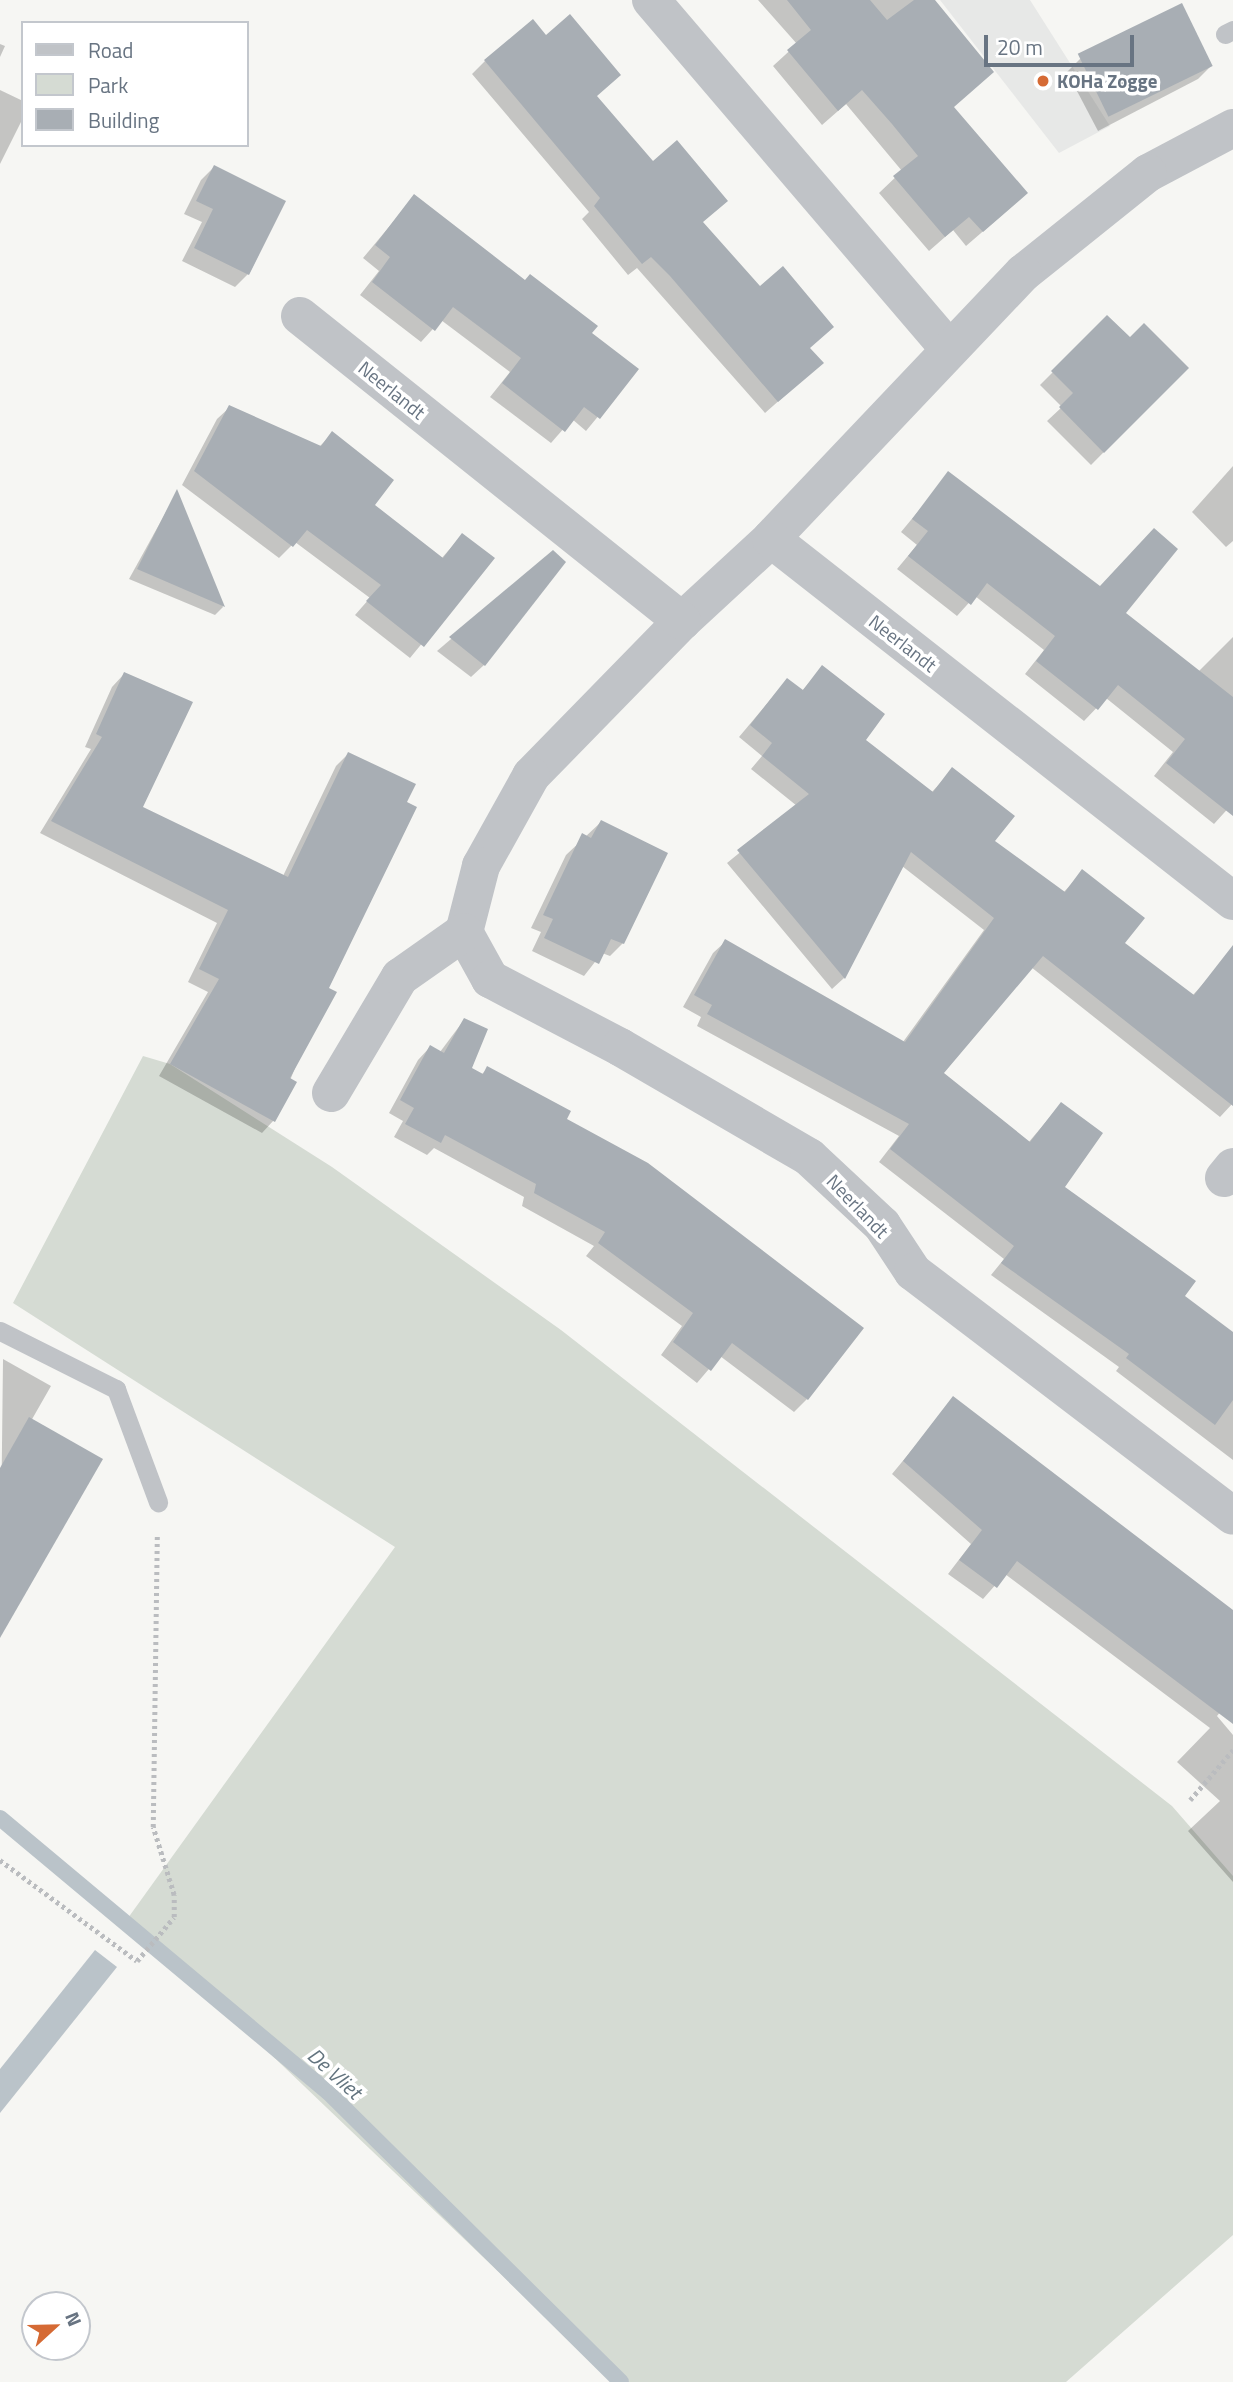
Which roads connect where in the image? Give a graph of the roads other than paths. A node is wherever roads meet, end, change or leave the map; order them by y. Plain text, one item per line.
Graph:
1 (651, 0) edge
2 (1229, 139) edge
3 (300, 316) dead end
4 (948, 349) junction
5 (771, 540) junction
6 (682, 621) junction
7 (1233, 901) edge
8 (464, 932) junction
9 (331, 1093) dead end
10 (0, 1331) edge
11 (158, 1502) road end
12 (1233, 1516) edge

1 - 4 street
2 - 4 street
3 - 6 street, Neerlandt
4 - 5 street
5 - 6 street
5 - 7 street, Neerlandt
6 - 8 street
8 - 9 street
8 - 12 street, Neerlandt
10 - 11 lane

